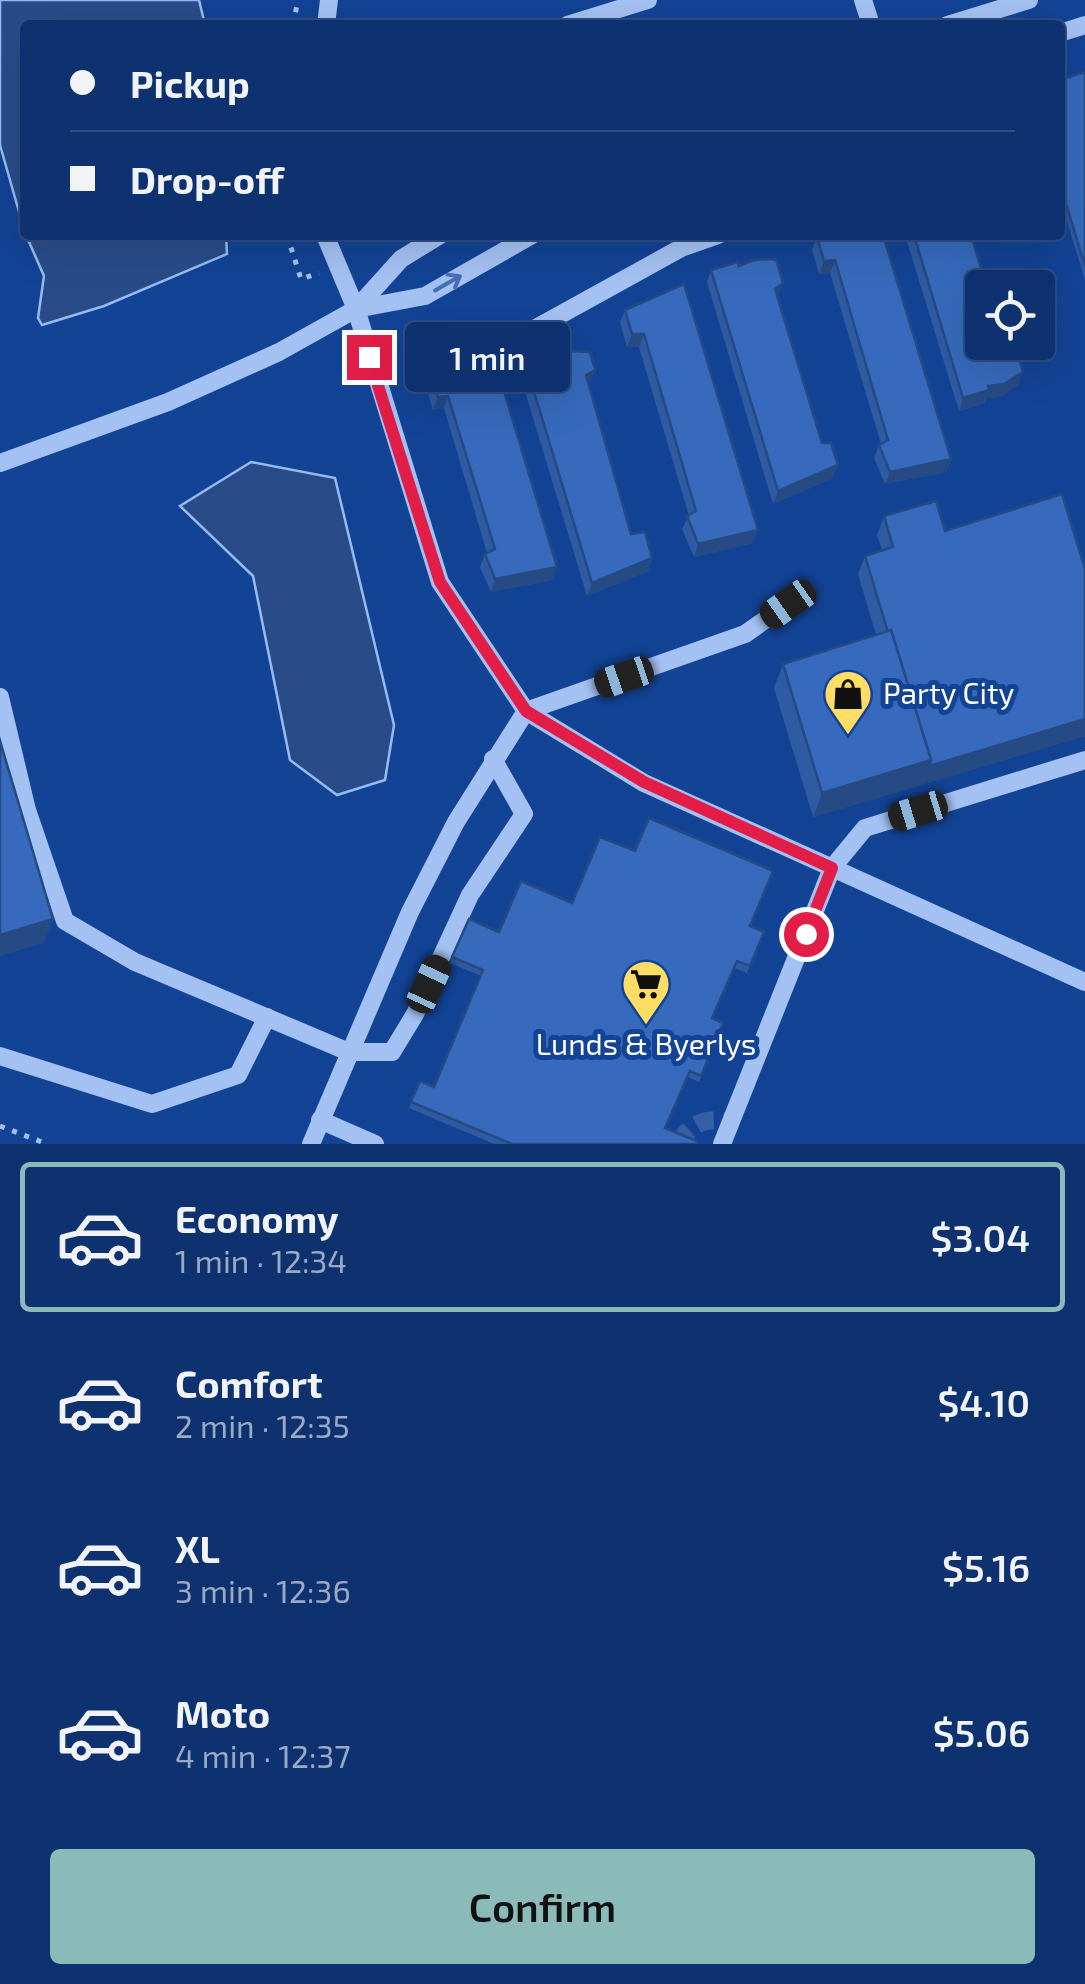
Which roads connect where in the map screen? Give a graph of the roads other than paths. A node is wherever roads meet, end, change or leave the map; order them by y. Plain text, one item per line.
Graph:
1 (648, 0) edge
2 (1029, 0) edge
3 (583, 20) edge
4 (963, 20) edge
5 (328, 240) edge
6 (432, 240) edge
7 (523, 240) edge
8 (675, 240) edge
9 (356, 309) junction
10 (507, 377) dead end
11 (0, 463) edge
12 (788, 604) dead end
13 (0, 697) edge
14 (526, 711) junction
15 (492, 759) junction
16 (1085, 760) edge
17 (832, 868) junction
18 (1085, 982) edge
19 (267, 1017) junction
20 (348, 1052) junction
21 (0, 1056) edge
22 (320, 1120) junction
23 (311, 1144) edge
24 (374, 1144) edge
25 (722, 1144) edge

1 - 3 street
2 - 4 street
5 - 9 street
6 - 9 street
9 -> 7 street
8 - 10 street
9 - 11 street
9 - 14 street
12 - 14 street
13 - 19 street
14 - 15 street
14 - 17 street
15 - 20 street
15 - 20 street
16 - 17 street
17 - 18 street
17 - 25 street
19 - 20 street
19 - 21 street
20 - 22 street
22 - 23 street
22 - 24 street

